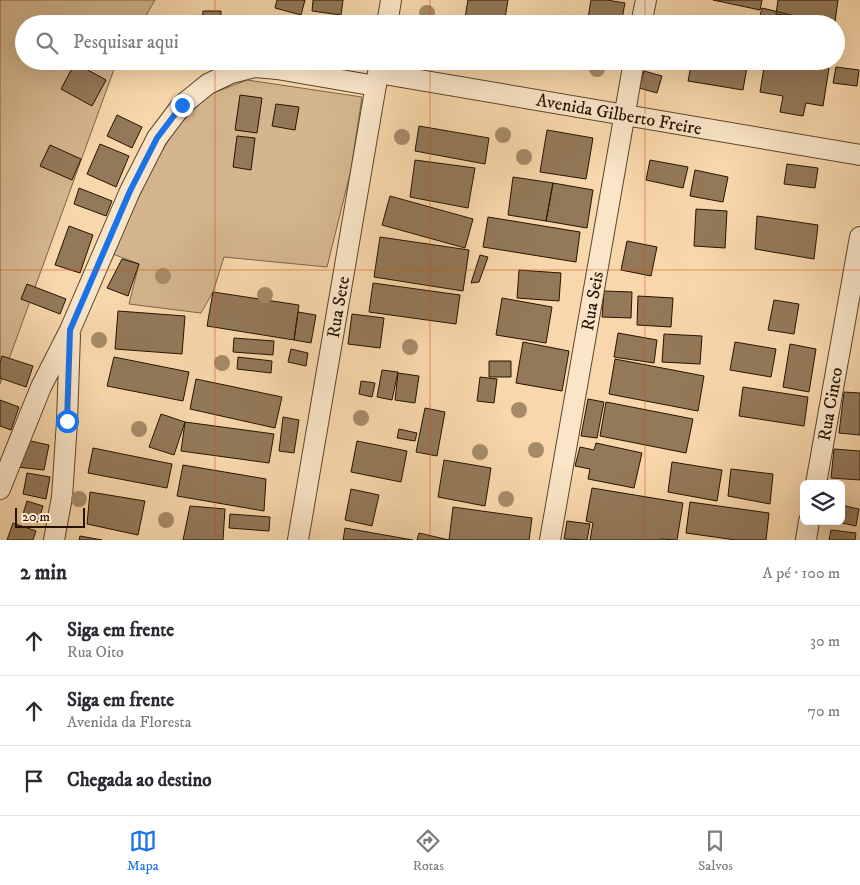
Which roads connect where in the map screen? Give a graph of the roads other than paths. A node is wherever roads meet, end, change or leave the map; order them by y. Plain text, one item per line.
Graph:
1 (391, 0) edge
2 (646, 0) edge
3 (388, 15) edge
4 (643, 15) edge
5 (243, 70) edge
6 (297, 70) edge
7 (632, 70) edge
8 (378, 74) edge
9 (625, 114) junction
10 (860, 155) edge
11 (860, 236) edge
12 (70, 330) junction
13 (817, 480) edge
14 (0, 489) edge
15 (808, 525) edge
16 (54, 540) edge
17 (298, 540) edge
18 (550, 540) edge
19 (806, 540) edge

1 - 3 street
2 - 4 street
5 - 12 street, Avenida Gilberto Freire
6 - 8 street, Avenida Gilberto Freire
7 - 9 street, Rua Seis
8 - 9 street, Avenida Gilberto Freire
8 - 17 street, Rua Sete
9 - 10 street, Avenida Gilberto Freire
9 - 18 street, Rua Seis
11 - 13 street, Rua Cinco
12 - 14 street, Avenida Gilberto Freire
12 - 16 street
15 - 19 street

